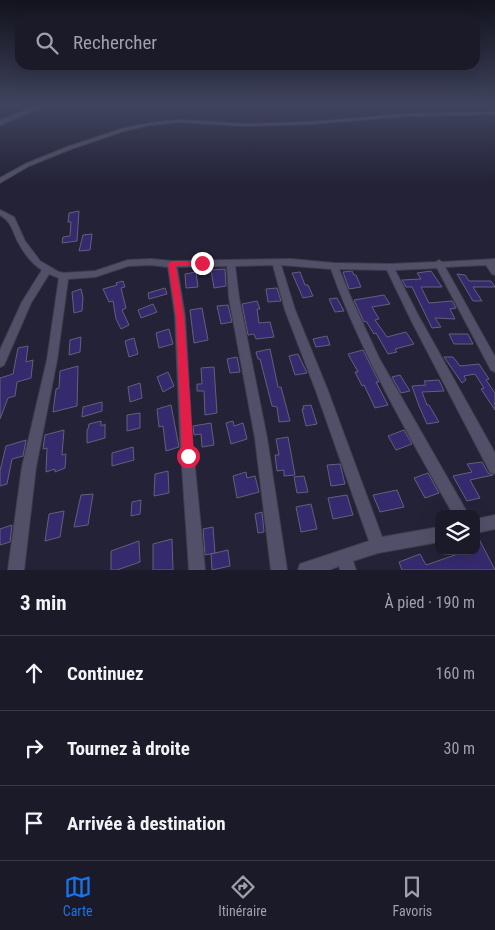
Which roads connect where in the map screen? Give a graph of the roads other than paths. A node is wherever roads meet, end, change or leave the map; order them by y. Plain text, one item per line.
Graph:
1 (121, 131) edge
2 (0, 181) edge
3 (0, 212) edge
4 (231, 262) junction
5 (276, 263) junction
6 (439, 263) junction
7 (492, 263) edge
8 (172, 264) junction
9 (334, 266) junction
10 (390, 267) junction
11 (47, 269) junction
12 (495, 272) edge
13 (64, 276) junction
14 (0, 362) edge
15 (495, 367) edge
16 (495, 467) edge
17 (459, 510) edge
18 (495, 522) edge
19 (480, 525) edge
20 (435, 535) edge
21 (378, 545) junction
22 (346, 564) edge
23 (16, 570) edge
24 (197, 570) edge
25 (279, 570) edge
26 (306, 570) edge

1 - 2 street
3 - 11 street
4 - 5 street
4 - 8 street
4 - 25 street
5 - 9 street
5 - 21 street
6 - 7 street
6 - 10 street
6 - 15 street
7 - 12 street
8 - 13 street
8 - 24 street
9 - 10 street
9 - 17 street
10 - 16 street
11 - 13 street
11 - 14 street
13 - 23 street
18 - 19 street
20 - 21 street
21 - 22 street
22 - 26 street

